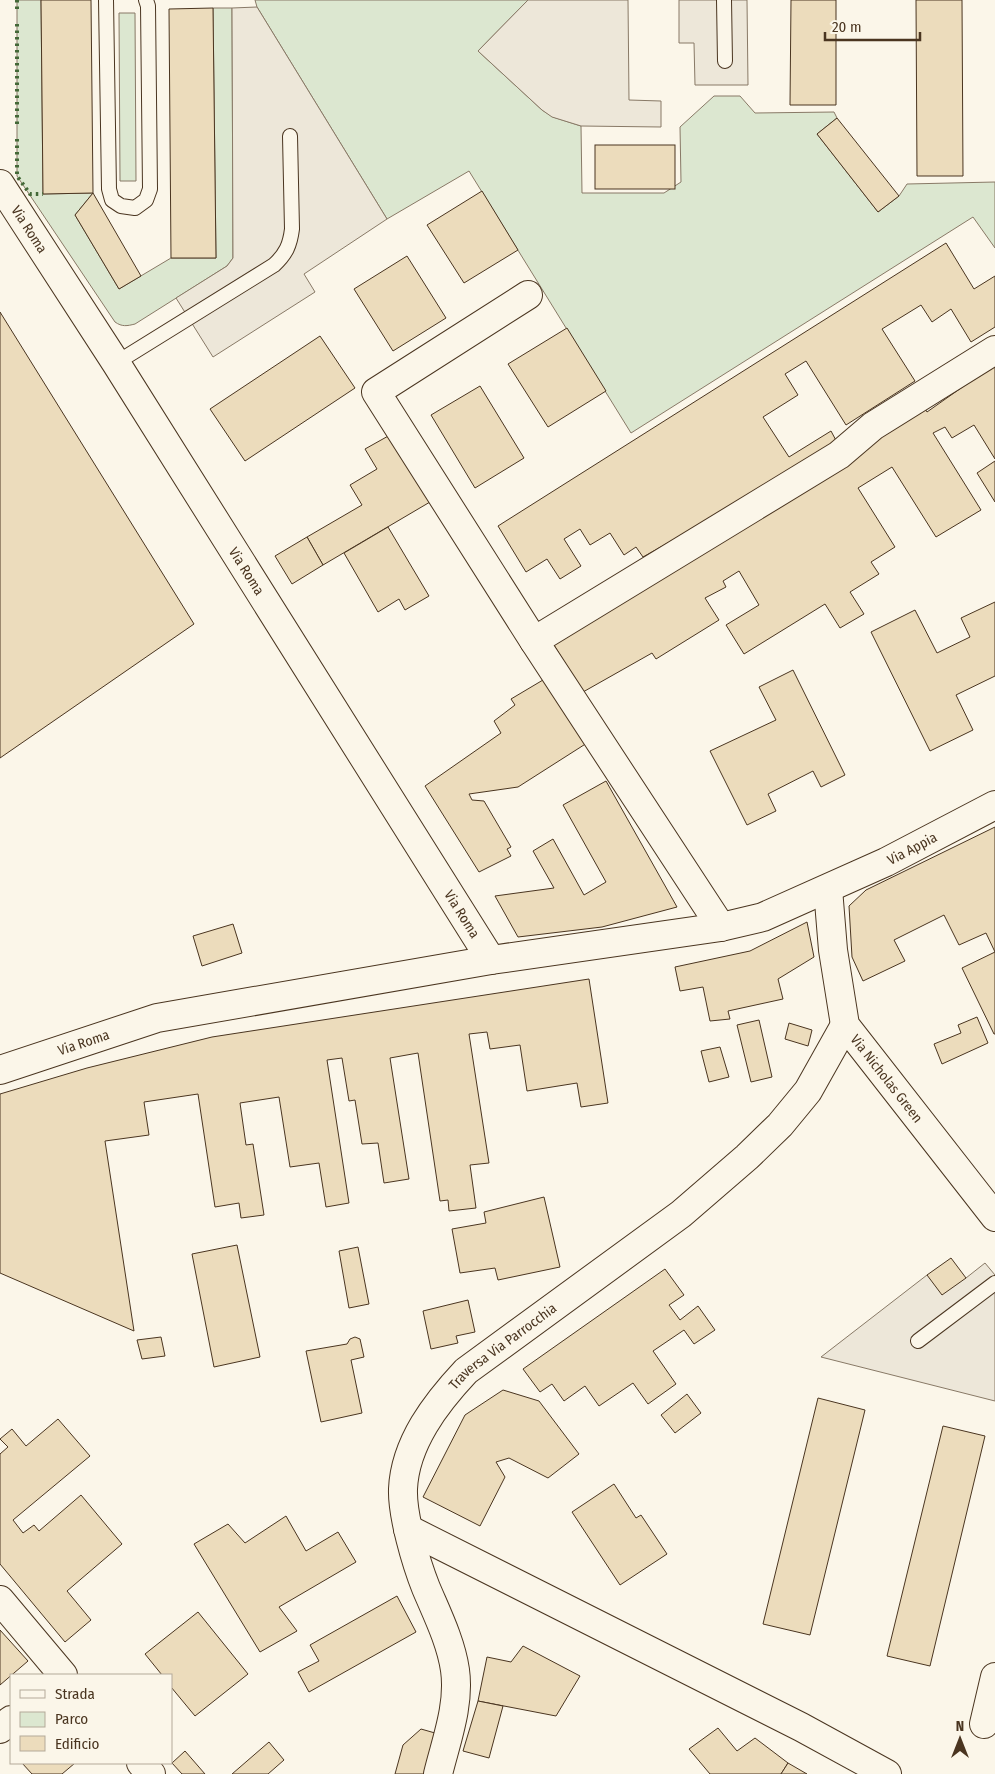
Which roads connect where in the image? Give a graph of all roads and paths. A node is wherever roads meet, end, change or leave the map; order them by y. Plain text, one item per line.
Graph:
1 (106, 0) edge
2 (146, 0) edge
3 (724, 0) edge
4 (725, 61) dead end
5 (290, 136) dead end
6 (0, 184) edge
7 (528, 295) dead end
8 (995, 350) edge
9 (116, 363) junction
10 (534, 641) junction
11 (995, 805) edge
12 (828, 889) junction
13 (721, 927) junction
14 (491, 960) junction
15 (845, 1025) junction
16 (0, 1070) edge
17 (995, 1216) edge
18 (995, 1283) edge
19 (918, 1341) dead end
20 (408, 1529) junction
21 (0, 1600) edge
22 (62, 1674) edge
23 (995, 1677) edge
24 (10, 1721) edge
25 (984, 1724) dead end
26 (0, 1730) edge
27 (142, 1764) edge
28 (151, 1774) edge
29 (438, 1774) edge
30 (887, 1774) edge

1 - 2 lane
3 - 4 lane
5 - 9 lane
6 - 9 street, Via Roma
7 - 10 street
8 - 10 street
9 - 14 street, Via Roma
10 - 13 street
11 - 12 street, Via Appia
12 - 13 street, Via Roma
12 - 15 street, Via Nicholas Green
13 - 14 street, Via Roma
14 - 16 street, Via Roma
15 - 17 street, Via Nicholas Green
15 - 20 street, Traversa Via Parrocchia
18 - 19 lane
20 - 29 street, Traversa Via Parrocchia
20 - 30 street
21 - 22 street
23 - 25 street
24 - 26 street
27 - 28 street

